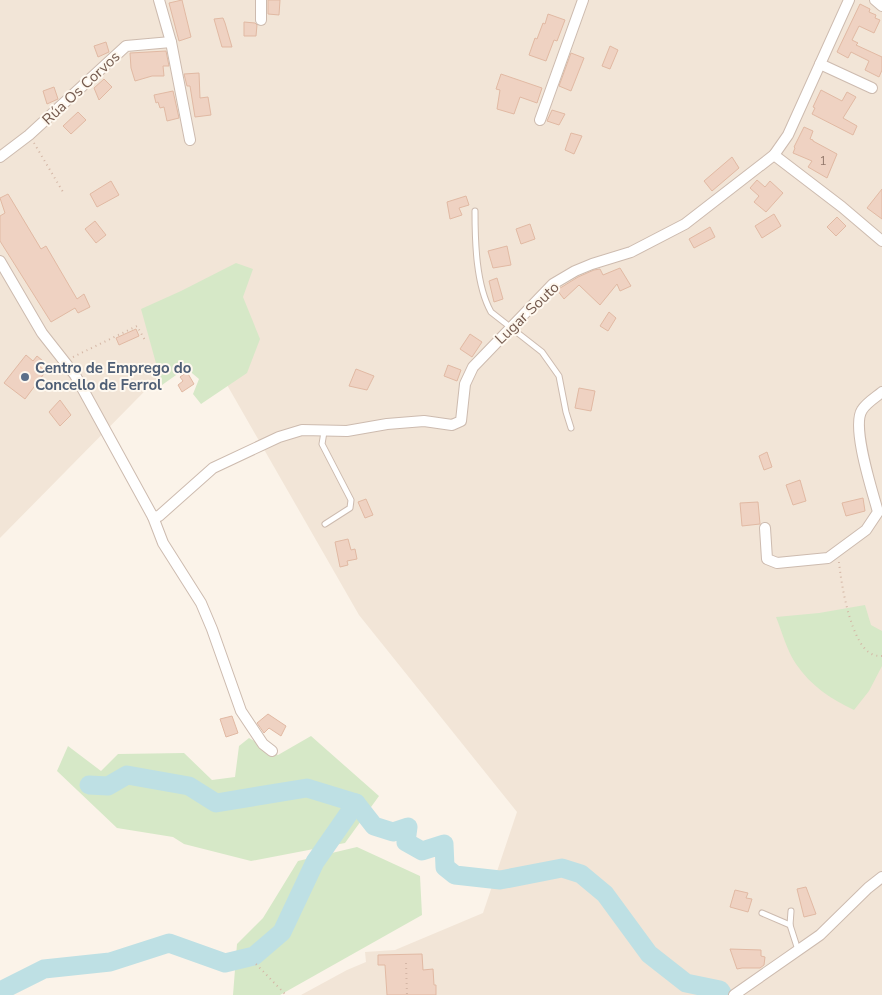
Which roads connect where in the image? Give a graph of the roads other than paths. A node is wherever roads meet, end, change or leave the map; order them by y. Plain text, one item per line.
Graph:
1 (159, 0) edge
2 (261, 0) edge
3 (582, 0) edge
4 (849, 0) edge
5 (875, 0) edge
6 (882, 6) edge
7 (261, 20) dead end
8 (171, 42) junction
9 (820, 64) junction
10 (872, 88) dead end
11 (540, 120) dead end
12 (190, 140) dead end
13 (774, 155) junction
14 (0, 157) edge
15 (475, 211) dead end
16 (882, 241) edge
17 (0, 261) edge
18 (510, 328) junction
19 (882, 392) edge
20 (571, 428) dead end
21 (324, 432) junction
22 (154, 517) junction
23 (326, 524) dead end
24 (765, 528) dead end
25 (272, 750) dead end
26 (882, 877) edge
27 (791, 911) dead end
28 (762, 912) dead end
29 (790, 925) junction
30 (798, 950) junction
31 (734, 995) edge

1 - 8 street
2 - 7 street
3 - 11 street
4 - 9 street, Lugar Souto
5 - 6 street
8 - 12 street
8 - 14 street, Rúa Os Corvos
9 - 10 street
9 - 13 street, Lugar Souto
13 - 16 street
13 - 18 street, Lugar Souto
15 - 18 lane
17 - 22 street
18 - 20 lane
18 - 21 street, Lugar Souto
19 - 24 street
21 - 22 street, Lugar Souto
21 - 23 lane
22 - 25 street
26 - 30 street
27 - 29 lane
28 - 29 lane
29 - 30 lane
30 - 31 street

